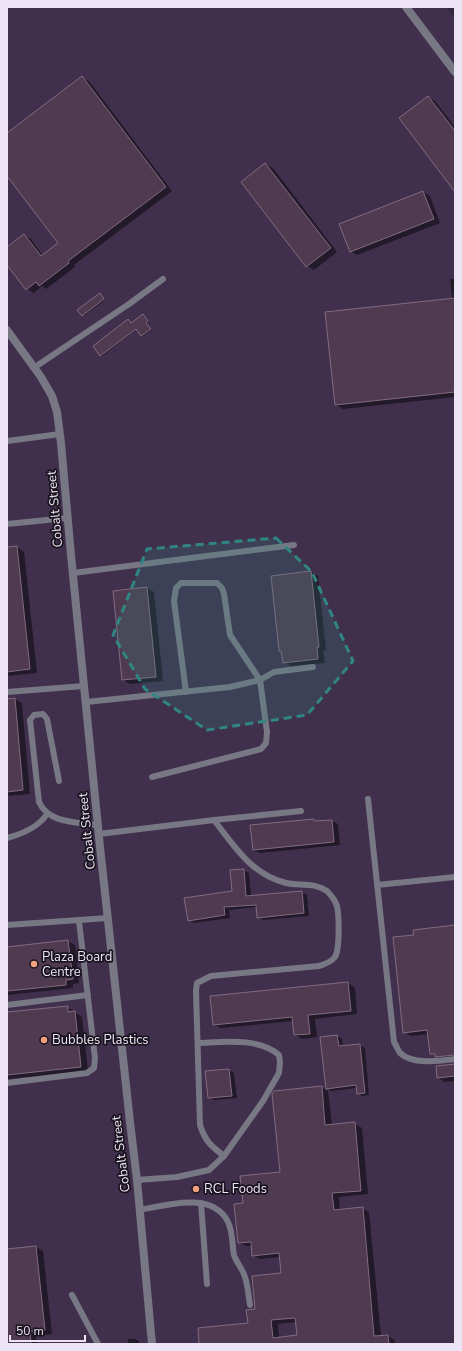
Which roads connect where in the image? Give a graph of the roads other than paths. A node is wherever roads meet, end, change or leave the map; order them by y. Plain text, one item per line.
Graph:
1 (406, 7) edge
2 (455, 72) edge
3 (163, 279) dead end
4 (7, 330) edge
5 (34, 367) junction
6 (60, 434) junction
7 (7, 441) edge
8 (67, 518) junction
9 (7, 524) edge
10 (294, 545) dead end
11 (73, 573) junction
12 (313, 667) dead end
13 (260, 680) junction
14 (84, 686) junction
15 (7, 692) edge
16 (186, 692) junction
17 (86, 702) junction
18 (152, 777) dead end
19 (59, 782) dead end
20 (368, 799) dead end
21 (301, 811) dead end
22 (47, 814) junction
23 (214, 820) junction
24 (98, 825) junction
25 (99, 834) junction
26 (7, 838) edge
27 (455, 877) edge
28 (377, 885) junction
29 (108, 918) junction
30 (79, 920) junction
31 (7, 925) edge
32 (88, 995) junction
33 (7, 1005) edge
34 (198, 1043) junction
35 (455, 1059) edge
36 (7, 1083) edge
37 (224, 1156) junction
38 (137, 1180) junction
39 (201, 1203) junction
40 (140, 1210) junction
41 (207, 1284) dead end
42 (72, 1295) dead end
43 (250, 1305) dead end
44 (98, 1344) edge
45 (152, 1344) edge

1 - 2 street
3 - 5 lane
4 - 5 street, Cobalt Street
5 - 6 street, Cobalt Street
6 - 7 lane
6 - 8 street, Cobalt Street
8 - 9 lane
8 - 11 street, Cobalt Street
10 - 11 lane
11 - 14 street, Cobalt Street
12 - 13 lane
13 - 16 lane
13 - 16 lane
13 - 18 lane
14 - 15 lane
14 - 17 street, Cobalt Street
16 - 17 lane
17 - 24 street, Cobalt Street
19 - 22 lane
20 - 28 lane
21 - 23 lane
22 - 24 lane
22 - 26 lane
23 - 25 lane
23 - 34 lane
24 - 25 street, Cobalt Street
25 - 29 street, Cobalt Street
27 - 28 lane
28 - 35 lane
29 - 30 lane
29 - 38 street, Cobalt Street
30 - 31 lane
30 - 32 lane
32 - 33 lane
32 - 36 lane
34 - 37 lane
34 - 37 lane
37 - 38 lane
38 - 40 street, Cobalt Street
39 - 40 lane
39 - 41 lane
39 - 43 lane
40 - 45 street, Cobalt Street
42 - 44 lane

